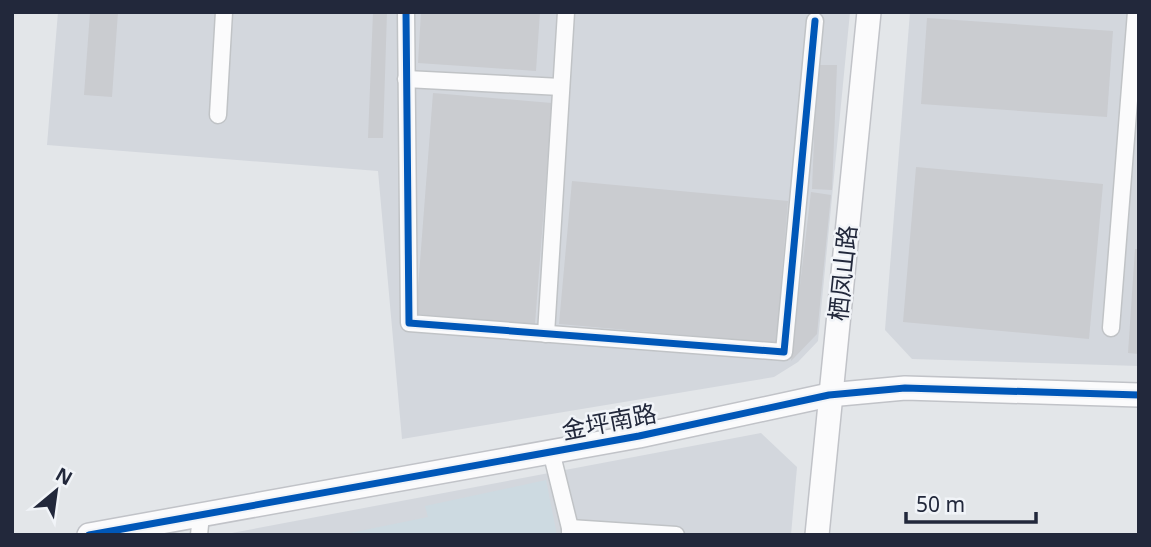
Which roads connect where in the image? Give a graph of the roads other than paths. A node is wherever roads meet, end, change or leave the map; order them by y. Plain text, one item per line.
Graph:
1 (224, 12) edge
2 (406, 12) edge
3 (566, 12) edge
4 (869, 12) edge
5 (1136, 12) edge
6 (815, 22) dead end
7 (406, 79) junction
8 (561, 87) junction
9 (218, 115) dead end
10 (1111, 328) dead end
11 (546, 334) junction
12 (829, 395) junction
13 (1139, 395) edge
14 (551, 452) junction
15 (200, 525) edge
16 (570, 531) edge
17 (89, 535) edge
18 (676, 535) edge
19 (817, 535) edge

1 - 9 street
2 - 7 street
3 - 8 street
4 - 12 street, 栖凤山路
5 - 10 street
6 - 11 street
7 - 8 street
7 - 11 street
8 - 11 street
12 - 13 street, 金坪南路
12 - 14 street, 金坪南路
12 - 19 street, 栖凤山路
14 - 15 street, 金坪南路
14 - 16 street
15 - 17 street, 金坪南路
16 - 18 street

